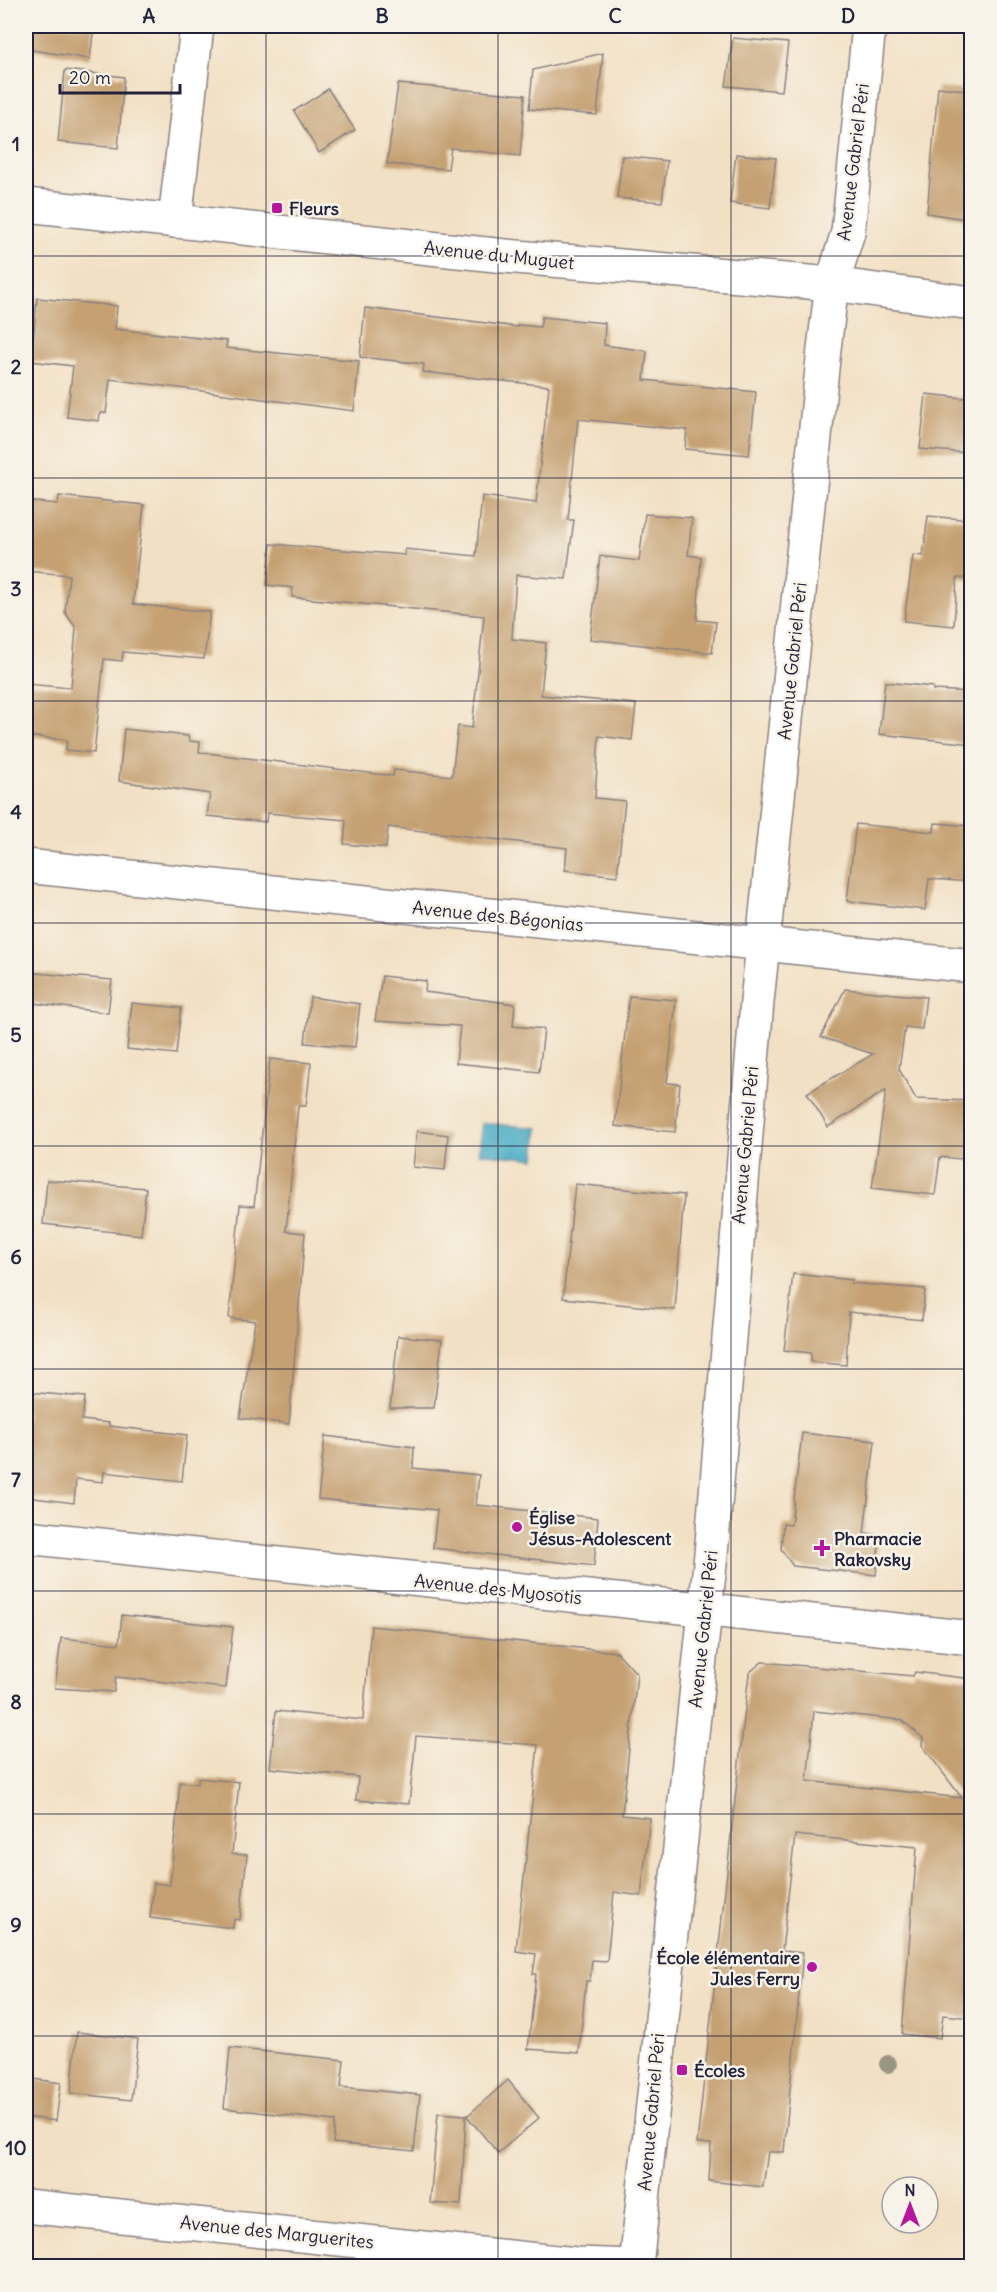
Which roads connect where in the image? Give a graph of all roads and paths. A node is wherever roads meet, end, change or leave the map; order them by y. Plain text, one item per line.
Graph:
1 (197, 26) edge
2 (869, 26) edge
3 (26, 205) edge
4 (175, 221) junction
5 (832, 285) junction
6 (972, 303) edge
7 (26, 866) edge
8 (762, 944) junction
9 (972, 966) edge
10 (26, 1537) edge
11 (705, 1611) junction
12 (972, 1638) edge
13 (26, 2206) edge
14 (636, 2266) edge

1 - 4 street
2 - 5 street, Avenue Gabriel Péri
3 - 4 street, Avenue du Muguet
4 - 5 street, Avenue du Muguet
5 - 6 street, Avenue du Muguet
5 - 8 street, Avenue Gabriel Péri
7 - 8 street, Avenue des Bégonias
8 - 9 street, Avenue des Bégonias
8 - 11 street, Avenue Gabriel Péri
10 - 11 street, Avenue des Myosotis
11 - 12 street, Avenue des Myosotis
11 - 14 street, Avenue Gabriel Péri
13 - 14 street, Avenue des Marguerites

